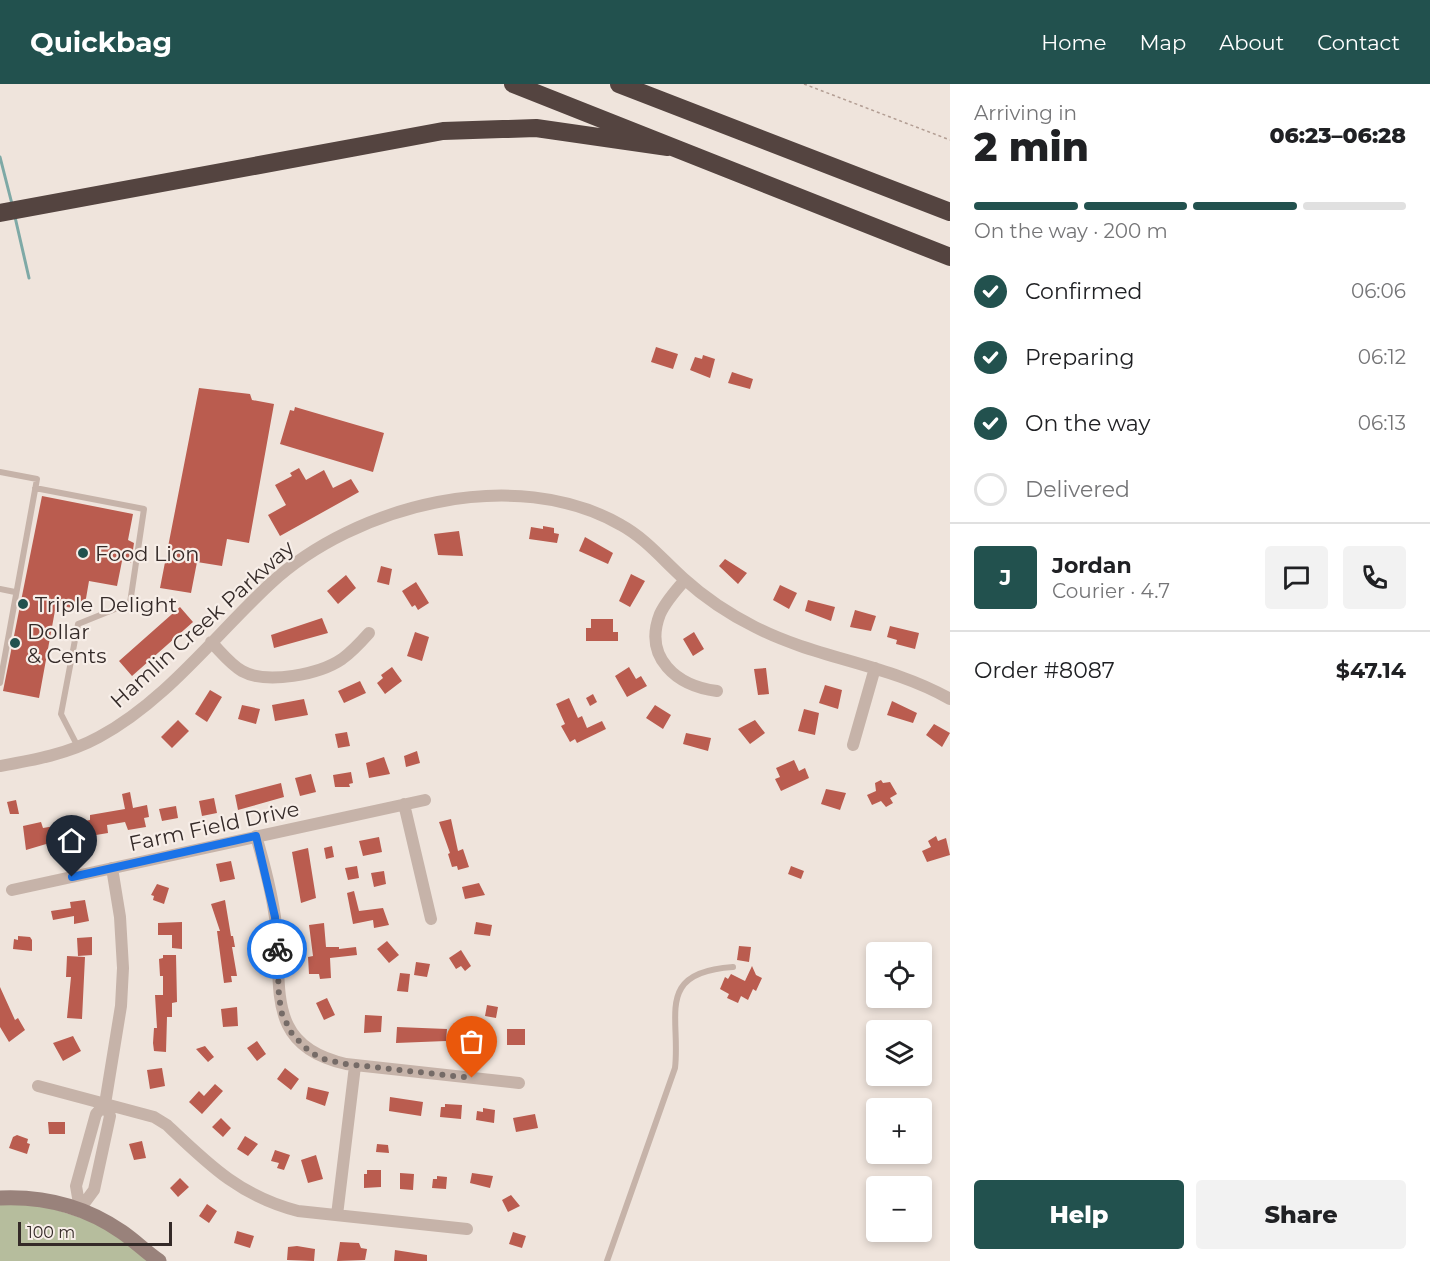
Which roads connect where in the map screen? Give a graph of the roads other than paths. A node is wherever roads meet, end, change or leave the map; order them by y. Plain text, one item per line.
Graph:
1 (513, 84) edge
2 (619, 84) edge
3 (641, 84) edge
4 (678, 106) junction
5 (668, 147) junction
6 (4, 211) edge
7 (950, 212) edge
8 (950, 257) edge
9 (0, 472) edge
10 (35, 488) junction
11 (686, 580) junction
12 (0, 589) edge
13 (15, 592) junction
14 (369, 633) dead end
15 (211, 642) junction
16 (875, 668) junction
17 (0, 683) edge
18 (717, 691) dead end
19 (950, 699) edge
20 (853, 745) dead end
21 (78, 747) junction
22 (0, 766) edge
23 (425, 800) dead end
24 (404, 804) junction
25 (256, 836) junction
26 (112, 868) junction
27 (12, 890) dead end
28 (431, 919) dead end
29 (733, 967) dead end
30 (355, 1066) junction
31 (519, 1083) dead end
32 (38, 1086) dead end
33 (105, 1104) junction
34 (0, 1198) edge
35 (80, 1209) junction
36 (337, 1215) junction
37 (467, 1229) dead end
38 (159, 1261) edge
39 (607, 1261) edge

1 - 5 highway
2 - 4 highway
3 - 4 highway
4 - 7 highway
5 - 6 highway
5 - 8 highway
9 - 10 lane
10 - 13 lane
10 - 21 lane
11 - 15 street, Hamlin Creek Parkway
11 - 16 street, Hamlin Creek Parkway
11 - 18 street
12 - 13 lane
13 - 17 lane
14 - 15 street
15 - 21 street, Hamlin Creek Parkway
16 - 19 street, Hamlin Creek Parkway
16 - 20 street
21 - 22 street, Hamlin Creek Parkway
23 - 24 street, Farm Field Drive
24 - 25 street, Farm Field Drive
24 - 28 street
25 - 26 street, Farm Field Drive
25 - 30 street
26 - 27 street, Farm Field Drive
26 - 33 street
29 - 39 lane
30 - 31 street
30 - 36 street
32 - 33 street
33 - 35 street
33 - 36 street
34 - 35 street
35 - 38 street
36 - 37 street

